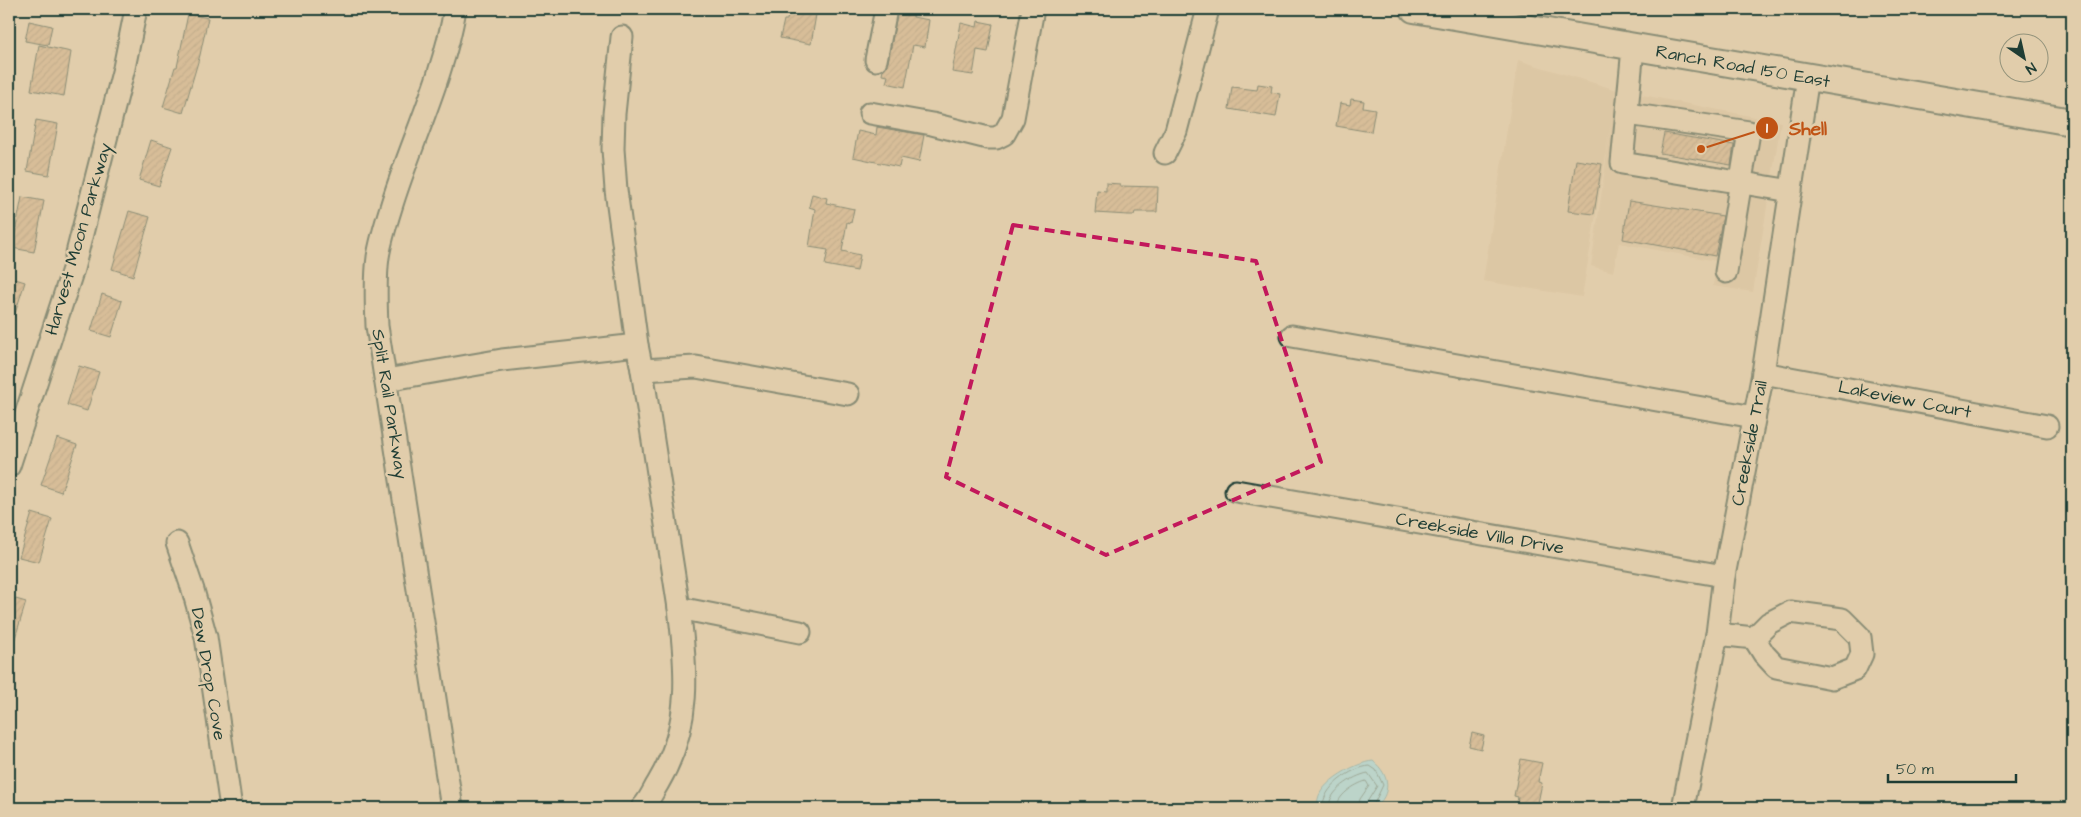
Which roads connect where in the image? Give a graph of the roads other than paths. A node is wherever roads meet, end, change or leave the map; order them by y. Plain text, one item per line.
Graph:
1 (136, 9) edge
2 (454, 9) edge
3 (886, 9) edge
4 (1033, 9) edge
5 (1208, 9) edge
6 (1414, 9) edge
7 (622, 37) dead end
8 (1633, 48) junction
9 (876, 60) dead end
10 (1808, 77) junction
11 (870, 113) dead end
12 (1628, 114) junction
13 (2072, 122) edge
14 (1166, 153) dead end
15 (1740, 182) junction
16 (1791, 191) junction
17 (1726, 272) dead end
18 (1292, 336) dead end
19 (637, 345) junction
20 (642, 370) junction
21 (1763, 373) junction
22 (386, 380) junction
23 (848, 394) dead end
24 (1754, 417) junction
25 (2047, 426) dead end
26 (9, 466) edge
27 (1236, 491) dead end
28 (177, 543) dead end
29 (1724, 576) junction
30 (679, 608) junction
31 (800, 632) dead end
32 (1717, 634) junction
33 (1754, 638) junction
34 (231, 808) edge
35 (452, 808) edge
36 (642, 808) edge
37 (1683, 808) edge

1 - 26 street, Harvest Moon Parkway
2 - 22 street, Split Rail Parkway
3 - 9 street
4 - 11 street
5 - 14 street
6 - 8 main road, Ranch Road 150 East
7 - 19 street
8 - 10 main road, Ranch Road 150 East
8 - 12 street
10 - 13 main road, Ranch Road 150 East
10 - 16 street, Creekside Trail
12 - 15 street
12 - 15 street
15 - 16 street
15 - 17 street
16 - 21 street, Creekside Trail
18 - 24 street
19 - 20 street
19 - 22 street
20 - 23 street
20 - 30 street
21 - 24 street, Creekside Trail
21 - 25 street, Lakeview Court
22 - 35 street, Split Rail Parkway
24 - 29 street, Creekside Trail
27 - 29 street, Creekside Villa Drive
28 - 34 street, Dew Drop Cove
29 - 32 street, Creekside Trail
30 - 31 street
30 - 36 street
32 - 33 street
32 - 37 street, Creekside Trail
33 - 33 street

